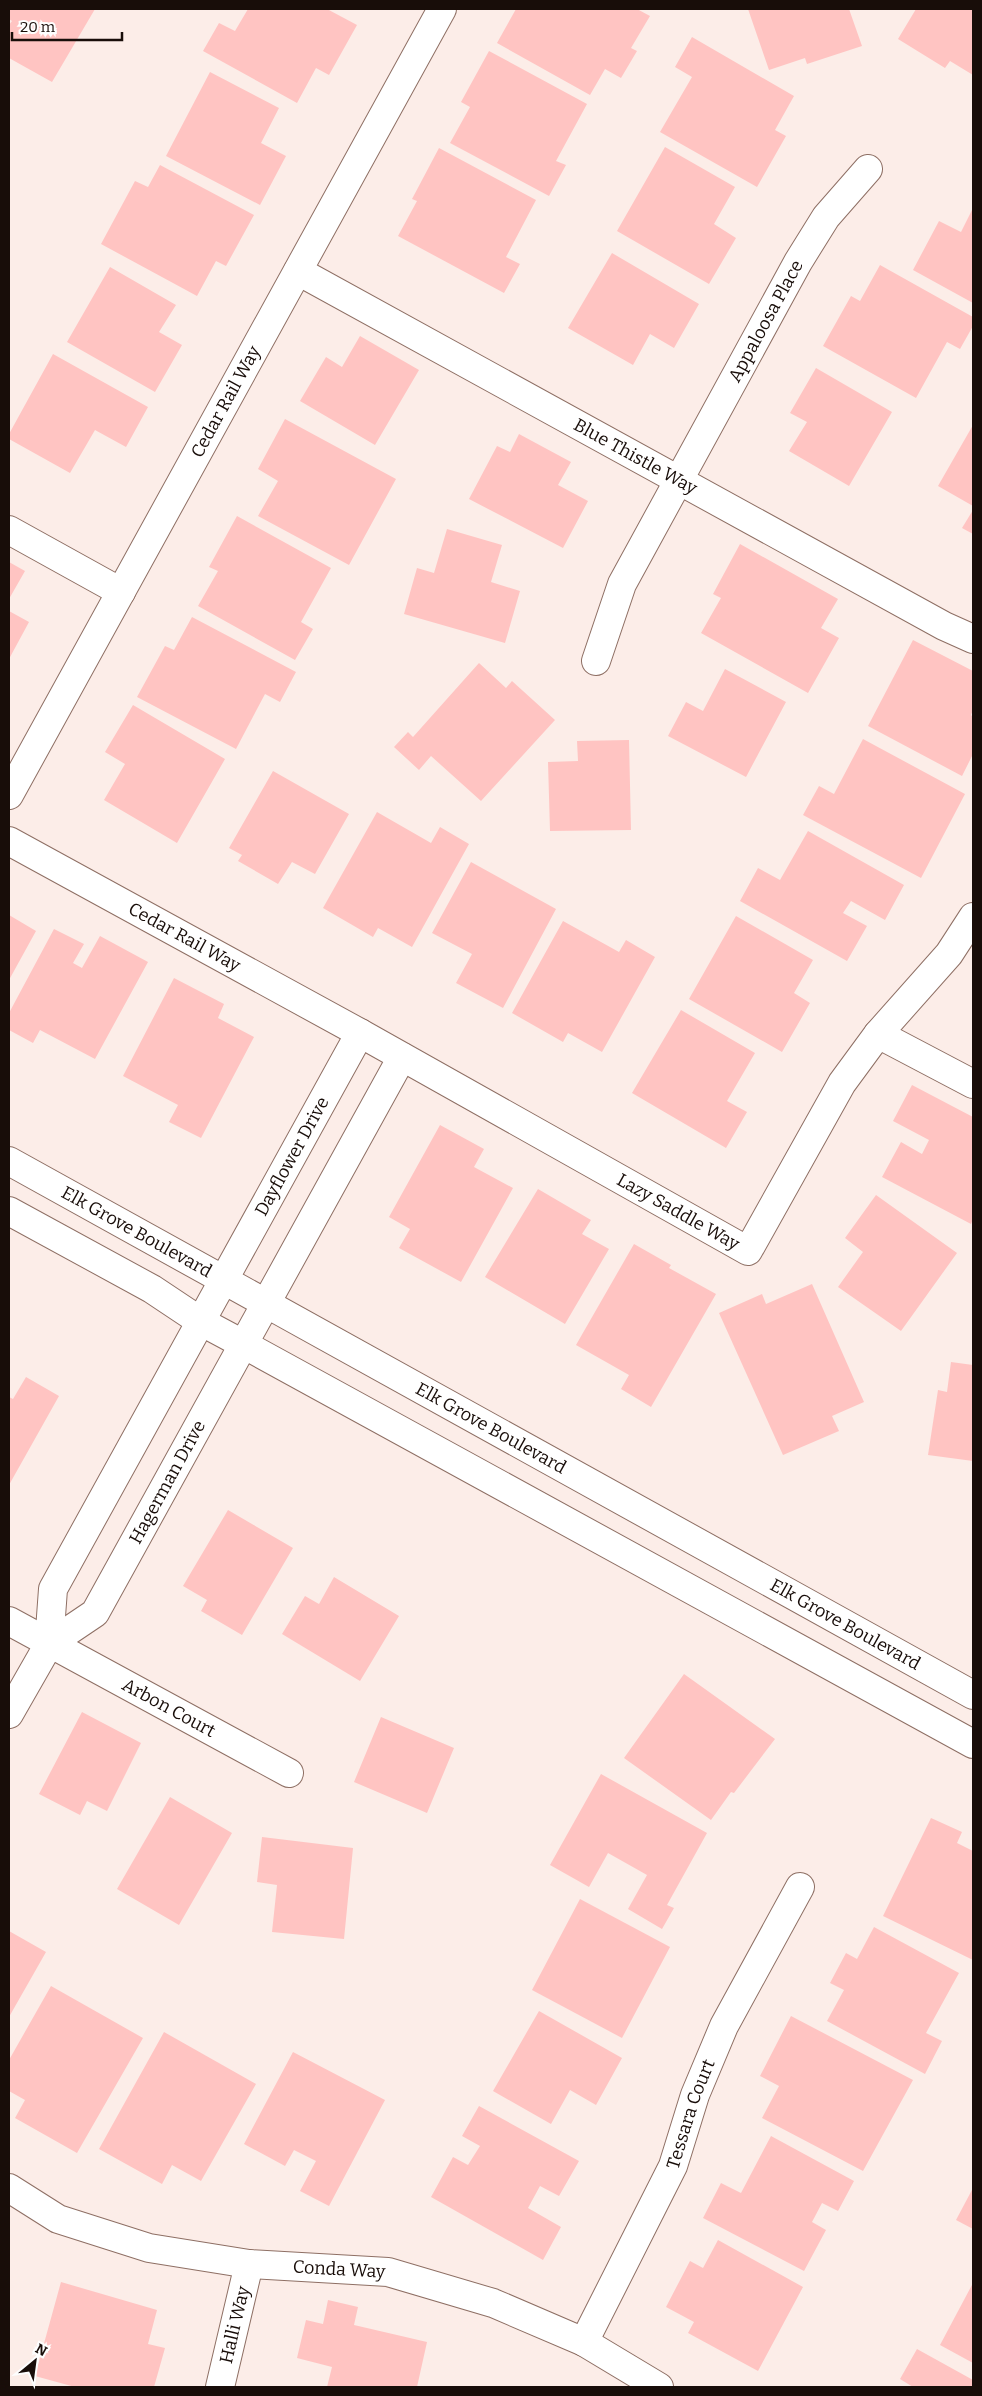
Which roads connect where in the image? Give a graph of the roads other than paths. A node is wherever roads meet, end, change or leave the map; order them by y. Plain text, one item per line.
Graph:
1 (442, 9) edge
2 (868, 169) dead end
3 (298, 271) junction
4 (678, 481) junction
5 (9, 530) edge
6 (121, 592) junction
7 (973, 639) edge
8 (596, 661) dead end
9 (9, 795) edge
10 (9, 842) edge
11 (973, 917) edge
12 (360, 1033) junction
13 (878, 1034) junction
14 (402, 1057) junction
15 (973, 1084) edge
16 (9, 1161) edge
17 (9, 1210) edge
18 (223, 1278) junction
19 (265, 1301) junction
20 (200, 1321) junction
21 (243, 1344) junction
22 (9, 1621) edge
23 (48, 1644) junction
24 (973, 1695) edge
25 (9, 1714) edge
26 (973, 1744) edge
27 (289, 1773) dead end
28 (800, 1887) dead end
29 (9, 2188) edge
30 (249, 2264) junction
31 (584, 2342) junction
32 (220, 2387) edge
33 (659, 2387) edge

1 - 3 street, Cedar Rail Way
2 - 4 street, Appaloosa Place
3 - 4 street, Blue Thistle Way
3 - 6 street, Cedar Rail Way
4 - 7 street, Blue Thistle Way
4 - 8 street, Appaloosa Place
5 - 6 street
6 - 9 street, Cedar Rail Way
10 - 12 street, Cedar Rail Way
11 - 13 street, Lazy Saddle Way
12 - 14 street, Lazy Saddle Way
12 - 18 street, Dayflower Drive
13 - 14 street, Lazy Saddle Way
13 - 15 street
14 - 19 street
16 - 18 street, Elk Grove Boulevard
17 - 20 street
18 - 19 street, Elk Grove Boulevard
18 - 20 street, Hagerman Drive
19 - 21 street, Hagerman Drive
19 - 24 street, Elk Grove Boulevard
20 - 21 street
20 - 23 street, Hagerman Drive
21 - 23 street, Hagerman Drive
21 - 26 street
22 - 23 street, Arbon Court
23 - 25 street, Hagerman Drive
23 - 27 street, Arbon Court
28 - 31 street, Tessara Court
29 - 30 street, Conda Way
30 - 31 street, Conda Way
30 - 32 street, Halli Way
31 - 33 street, Conda Way

